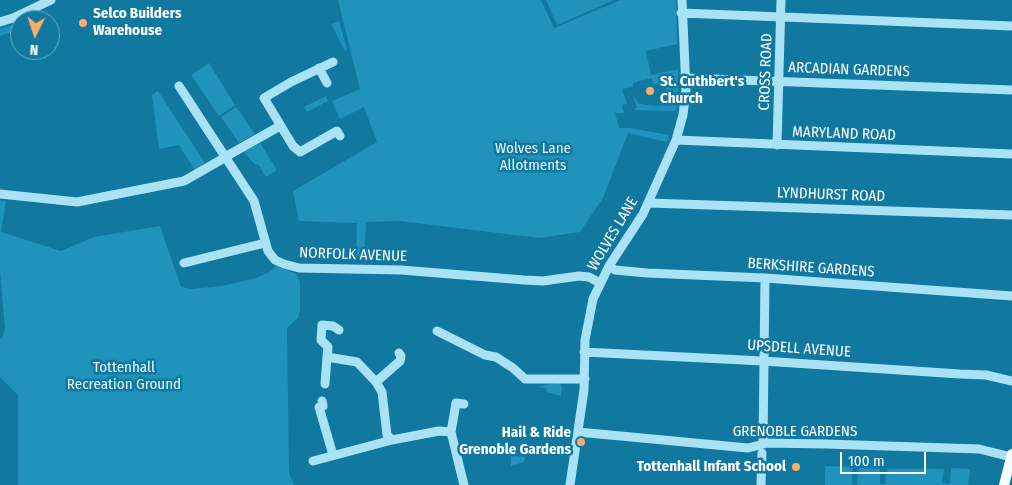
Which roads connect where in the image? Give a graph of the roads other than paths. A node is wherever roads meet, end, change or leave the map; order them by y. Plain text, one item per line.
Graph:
1 (51, 0) edge
2 (682, 0) edge
3 (781, 0) edge
4 (682, 13) junction
5 (781, 17) junction
6 (0, 22) edge
7 (1012, 26) edge
8 (332, 62) dead end
9 (319, 68) junction
10 (685, 78) junction
11 (779, 82) junction
12 (327, 83) dead end
13 (179, 86) dead end
14 (1012, 90) edge
15 (280, 126) junction
16 (340, 136) dead end
17 (676, 140) junction
18 (777, 145) junction
19 (1012, 154) edge
20 (226, 157) junction
21 (0, 194) edge
22 (649, 203) junction
23 (1012, 215) edge
24 (265, 243) junction
25 (184, 263) dead end
26 (609, 266) junction
27 (765, 278) junction
28 (600, 283) junction
29 (1012, 296) edge
30 (339, 330) dead end
31 (437, 331) dead end
32 (584, 352) junction
33 (399, 353) dead end
34 (327, 357) junction
35 (763, 361) junction
36 (585, 379) junction
37 (1012, 381) edge
38 (376, 382) junction
39 (324, 384) dead end
40 (322, 401) dead end
41 (464, 404) dead end
42 (452, 432) junction
43 (578, 432) junction
44 (392, 440) junction
45 (762, 449) junction
46 (333, 455) junction
47 (1012, 455) edge
48 (313, 461) dead end
49 (464, 485) edge
50 (570, 485) edge
51 (761, 485) edge
52 (1004, 485) edge

1 - 6 street
2 - 4 street, WOLVES LANE
3 - 5 street, CROSS ROAD
4 - 5 street
4 - 10 street, WOLVES LANE
5 - 7 street
5 - 11 street, CROSS ROAD
8 - 9 street
9 - 12 street
9 - 15 street
10 - 11 street, ARCADIAN GARDENS
10 - 17 street, WOLVES LANE
11 - 14 street, ARCADIAN GARDENS
11 - 18 street, CROSS ROAD
13 - 20 street, NORFOLK AVENUE
15 - 16 street
15 - 20 street
17 - 18 street, MARYLAND ROAD
17 - 22 street, WOLVES LANE
18 - 19 street, MARYLAND ROAD
20 - 21 street
20 - 24 street, NORFOLK AVENUE
22 - 23 street, LYNDHURST ROAD
22 - 26 street, WOLVES LANE
24 - 25 street
24 - 28 street, NORFOLK AVENUE
26 - 27 street, BERKSHIRE GARDENS
26 - 28 street, WOLVES LANE
27 - 29 street, BERKSHIRE GARDENS
27 - 35 street
28 - 32 street, WOLVES LANE
30 - 34 street
31 - 36 street
32 - 35 street, UPSDELL AVENUE
32 - 36 street, WOLVES LANE
33 - 38 street
34 - 38 street
34 - 39 street
35 - 37 street, UPSDELL AVENUE
35 - 45 street
36 - 43 street, WOLVES LANE
38 - 44 street
40 - 46 street
41 - 42 street
42 - 44 street
42 - 49 street
43 - 45 street, GRENOBLE GARDENS
43 - 50 street, WOLVES LANE
44 - 46 street
45 - 47 street, GRENOBLE GARDENS
45 - 51 street
46 - 48 street
47 - 52 main road

